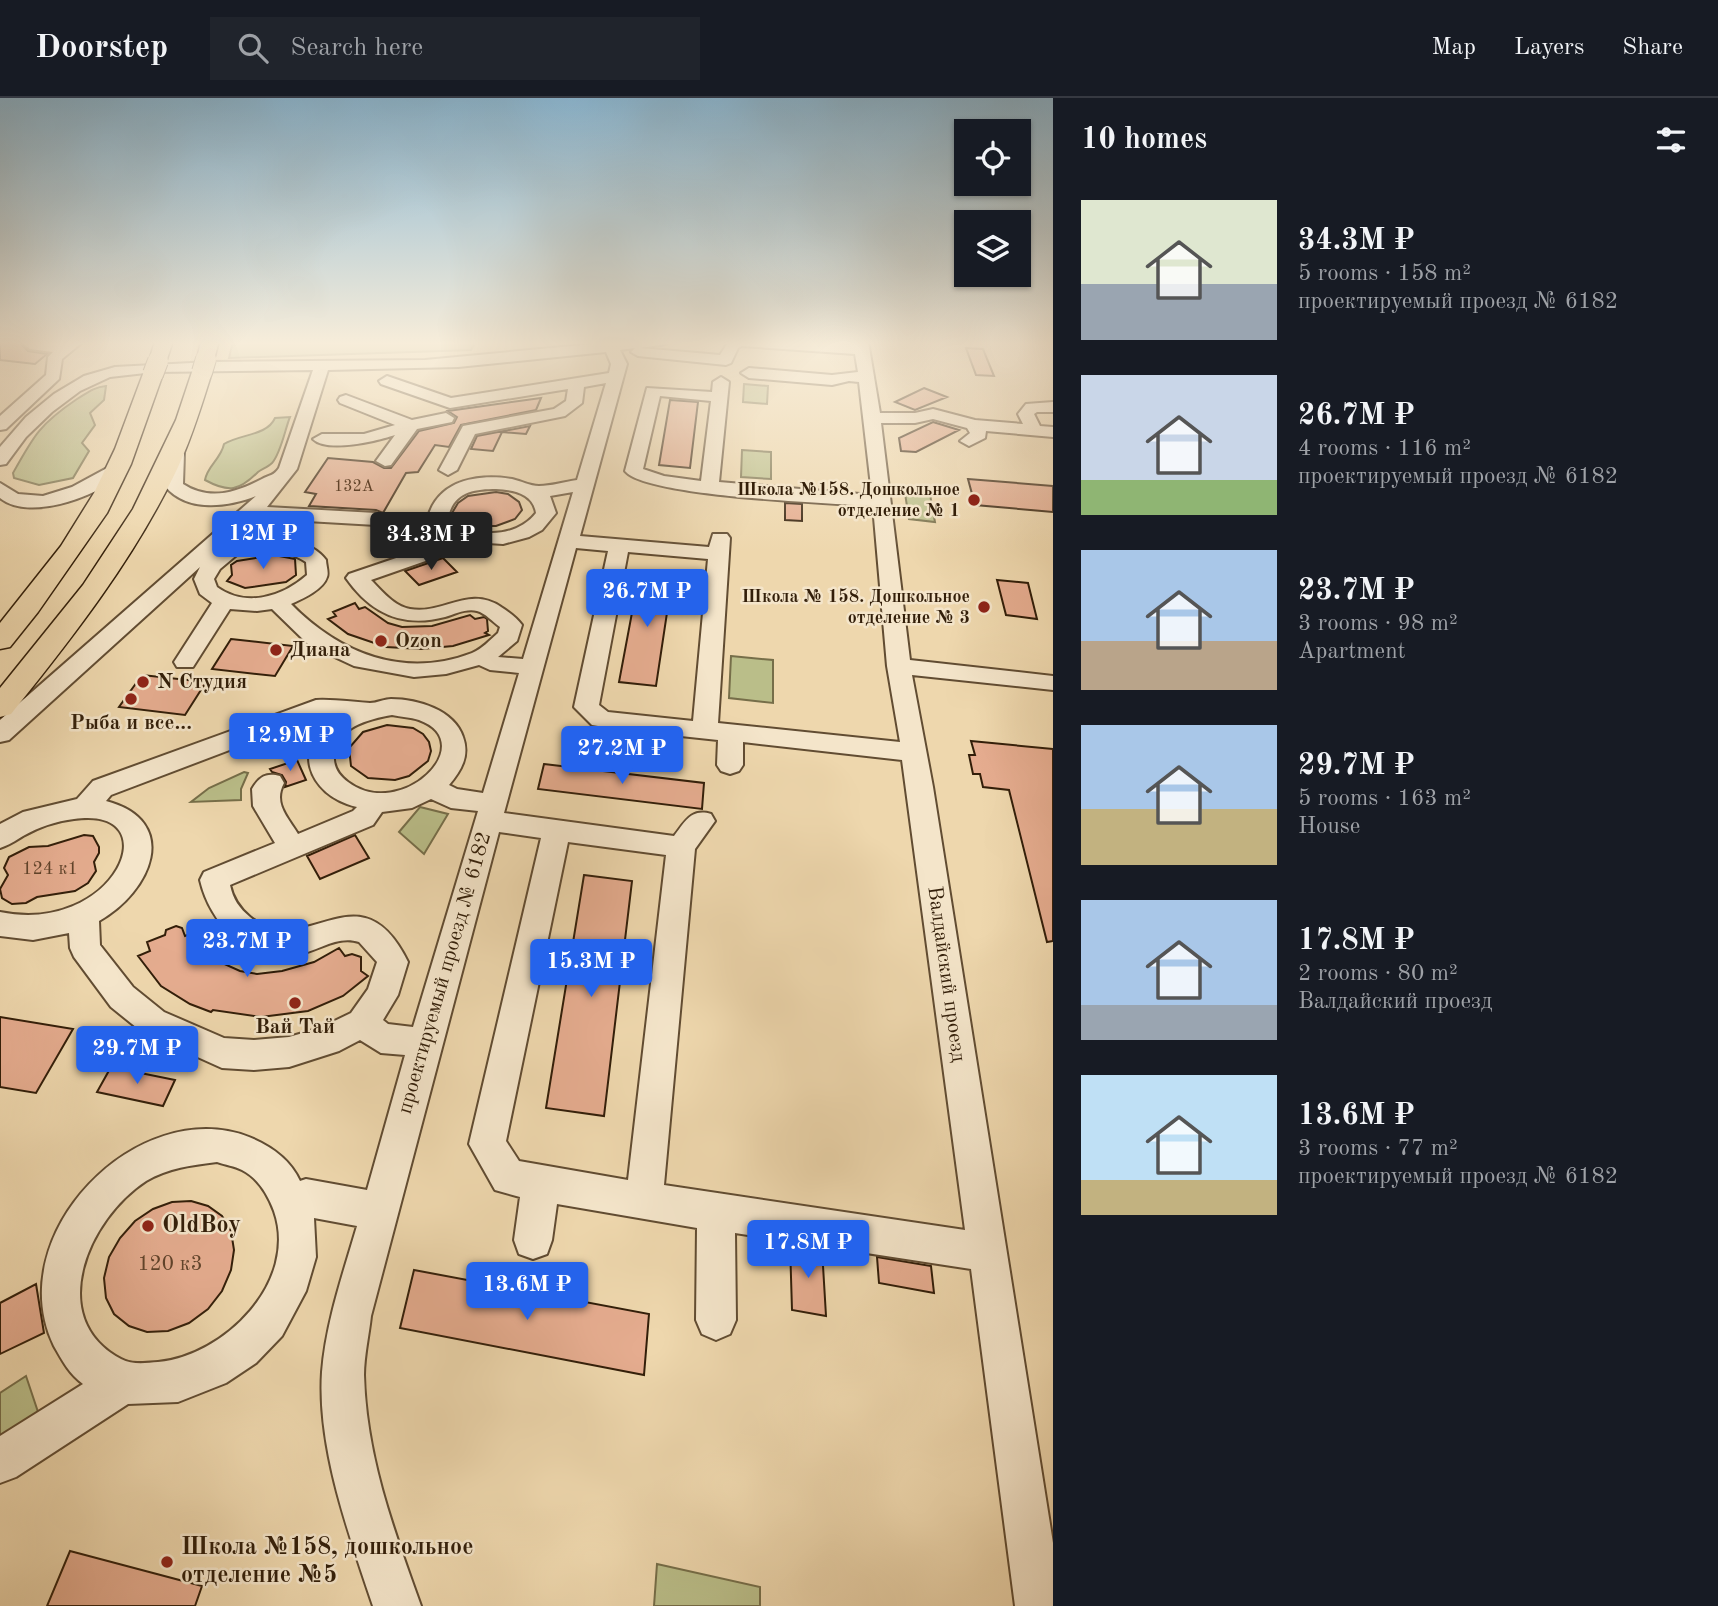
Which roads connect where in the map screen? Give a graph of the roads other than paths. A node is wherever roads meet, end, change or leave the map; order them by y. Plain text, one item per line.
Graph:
1 (15, 411) edge
2 (45, 411) edge
3 (140, 411) edge
4 (189, 411) edge
5 (307, 411) edge
6 (376, 411) edge
7 (447, 411) edge
8 (448, 411) edge
9 (561, 411) edge
10 (618, 411) edge
11 (630, 411) edge
12 (718, 411) edge
13 (872, 411) edge
14 (1028, 411) edge
15 (873, 418) junction
16 (0, 425) edge
17 (411, 425) junction
18 (469, 430) junction
19 (1034, 430) junction
20 (1053, 432) edge
21 (322, 439) dead end
22 (5, 446) edge
23 (175, 454) junction
24 (385, 461) dead end
25 (120, 466) junction
26 (288, 469) junction
27 (448, 470) dead end
28 (583, 485) junction
29 (709, 487) junction
30 (0, 489) edge
31 (745, 489) junction
32 (534, 492) junction
33 (882, 501) junction
34 (251, 512) junction
35 (741, 513) dead end
36 (305, 517) junction
37 (376, 519) dead end
38 (403, 525) dead end
39 (469, 536) junction
40 (567, 541) junction
41 (256, 545) dead end
42 (620, 545) junction
43 (292, 546) junction
44 (229, 554) dead end
45 (421, 556) junction
46 (184, 569) junction
47 (208, 572) junction
48 (223, 602) junction
49 (278, 603) junction
50 (0, 641) edge
51 (483, 657) junction
52 (185, 662) dead end
53 (900, 666) junction
54 (532, 667) junction
55 (1053, 683) edge
56 (0, 706) edge
57 (370, 710) junction
58 (622, 722) junction
59 (705, 730) junction
60 (731, 733) junction
61 (0, 734) edge
62 (620, 747) dead end
63 (914, 752) junction
64 (730, 765) dead end
65 (271, 783) dead end
66 (434, 789) junction
67 (375, 803) junction
68 (85, 808) junction
69 (491, 812) junction
70 (701, 821) dead end
71 (557, 830) junction
72 (0, 838) edge
73 (681, 847) junction
74 (292, 848) junction
75 (84, 916) junction
76 (0, 924) edge
77 (362, 1023) junction
78 (425, 1043) junction
79 (541, 1182) junction
80 (644, 1201) junction
81 (293, 1202) junction
82 (716, 1210) junction
83 (378, 1211) junction
84 (533, 1240) dead end
85 (985, 1252) junction
86 (716, 1320) dead end
87 (124, 1383) junction
88 (0, 1461) edge
89 (397, 1606) edge
90 (1039, 1606) edge

1 - 16 street
2 - 22 street
3 - 25 main road
4 - 23 main road
5 - 26 street
6 - 17 street
7 - 17 street
8 - 18 street
9 - 18 street
10 - 28 street, проектируемый проезд № 6182
11 - 29 street
12 - 29 street
13 - 15 street, Валдайский проезд
14 - 19 street
15 - 19 street
15 - 33 street, Валдайский проезд
17 - 21 street
17 - 24 street
18 - 27 street
19 - 20 street
23 - 26 street
23 - 56 main road
25 - 30 street
25 - 50 main road
26 - 34 street
28 - 32 street
28 - 40 street, проектируемый проезд № 6182
29 - 31 street
31 - 33 street
31 - 35 street
32 - 39 street
32 - 39 street
33 - 53 street, Валдайский проезд
34 - 36 street
34 - 46 street
36 - 37 street
36 - 43 street
38 - 45 street
39 - 45 street
40 - 42 street
40 - 54 street, проектируемый проезд № 6182
41 - 43 street
42 - 58 street
42 - 59 street
43 - 49 street
44 - 47 street
45 - 51 street
46 - 47 street
46 - 61 street
47 - 48 street
48 - 49 street
48 - 52 street
49 - 51 street
51 - 54 street
53 - 55 street
53 - 63 street, Валдайский проезд
54 - 69 street, проектируемый проезд № 6182
57 - 66 street
57 - 67 street
57 - 68 street
58 - 59 street
58 - 62 street
59 - 60 street
60 - 63 street
60 - 64 street
63 - 85 street, Валдайский проезд
65 - 74 street
66 - 67 street
66 - 69 street
67 - 74 street
68 - 72 street
68 - 75 street
69 - 71 street
69 - 78 street, проектируемый проезд № 6182
70 - 73 street
71 - 73 street
71 - 79 street
73 - 80 street
74 - 77 street
75 - 76 street
75 - 77 street
77 - 78 street
78 - 83 street, проектируемый проезд № 6182
79 - 80 street
79 - 84 street
80 - 82 street
81 - 83 street
81 - 87 street
81 - 87 street
82 - 85 street
82 - 86 street
83 - 89 street, проектируемый проезд № 6182
85 - 90 street, Валдайский проезд
87 - 88 street

